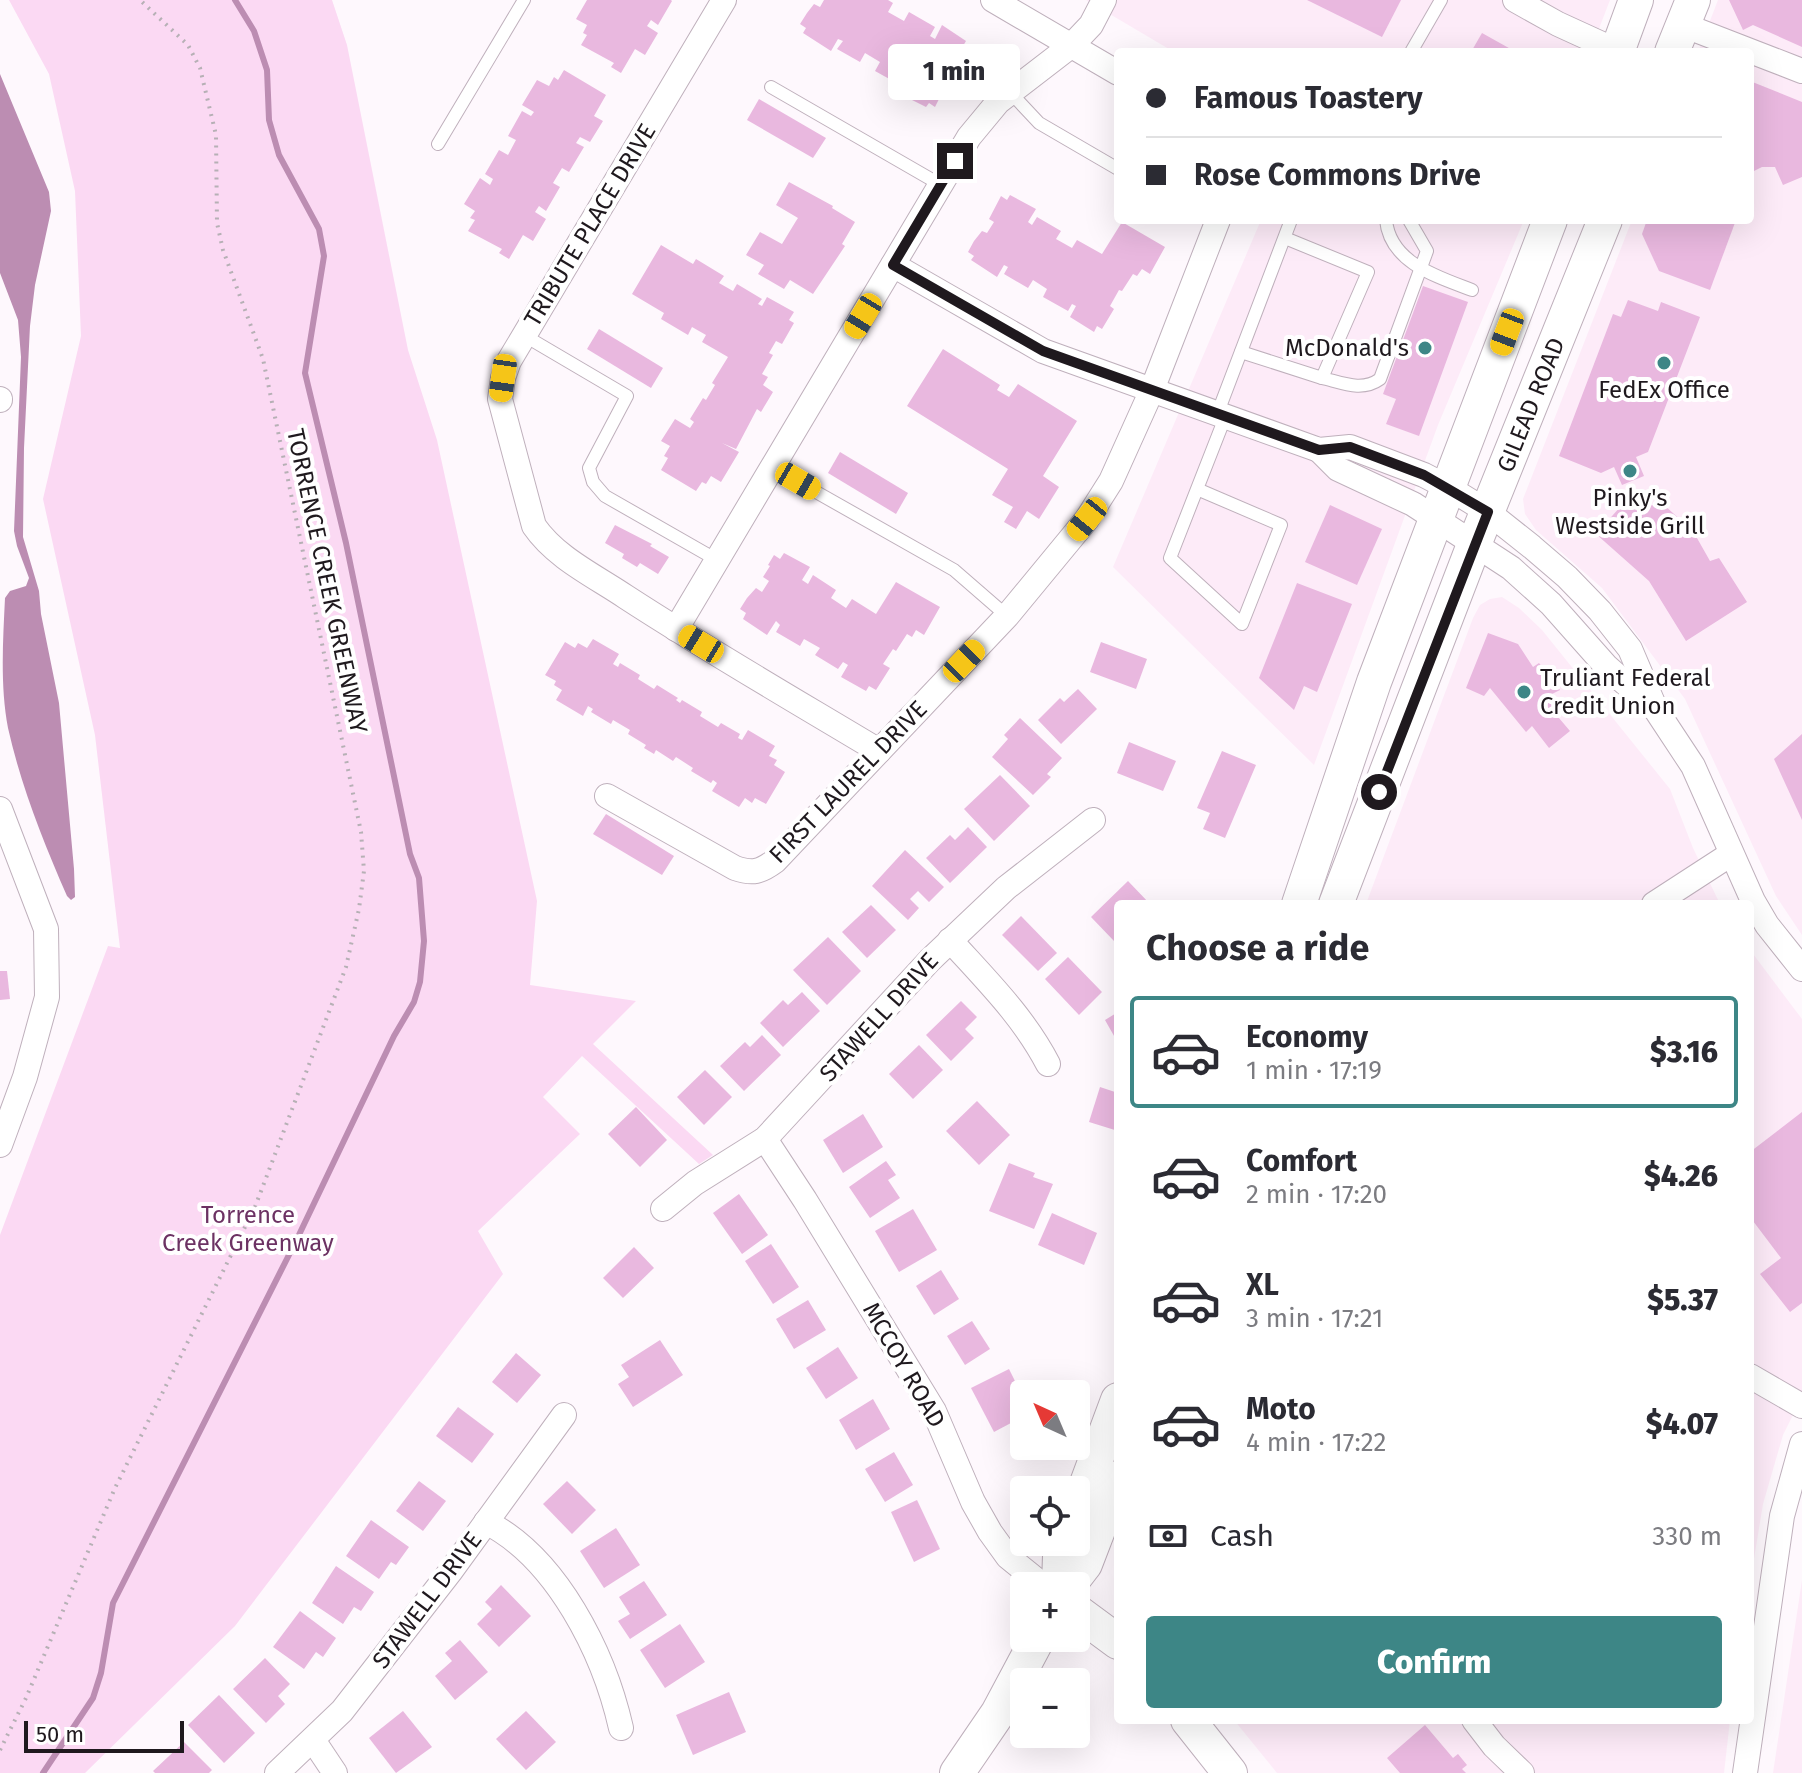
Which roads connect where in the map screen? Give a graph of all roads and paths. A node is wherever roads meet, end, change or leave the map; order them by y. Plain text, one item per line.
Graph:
1 (140, 0) edge
2 (524, 0) edge
3 (724, 0) edge
4 (993, 0) edge
5 (1104, 0) edge
6 (1441, 0) edge
7 (1515, 0) edge
8 (1636, 0) edge
9 (1683, 26) edge
10 (1072, 45) junction
11 (1413, 48) edge
12 (1609, 48) edge
13 (1618, 48) edge
14 (1741, 48) edge
15 (1754, 53) edge
16 (1114, 71) edge
17 (1802, 71) edge
18 (771, 87) dead end
19 (1010, 92) junction
20 (438, 144) dead end
21 (1114, 167) edge
22 (941, 185) junction
23 (1216, 224) edge
24 (1290, 224) edge
25 (1387, 224) edge
26 (1411, 224) edge
27 (1548, 224) edge
28 (1601, 228) edge
29 (1285, 238) junction
30 (893, 265) junction
31 (1421, 270) junction
32 (1472, 290) dead end
33 (525, 336) junction
34 (1241, 352) junction
35 (1322, 378) junction
36 (1152, 390) junction
37 (1222, 414) junction
38 (772, 467) junction
39 (1197, 489) junction
40 (1443, 503) junction
41 (1482, 527) junction
42 (717, 560) junction
43 (1007, 616) junction
44 (676, 629) junction
45 (1656, 710) junction
46 (879, 751) junction
47 (607, 796) dead end
48 (0, 809) edge
49 (1093, 820) dead end
50 (1731, 854) junction
51 (1300, 900) edge
52 (1338, 900) edge
53 (1660, 900) edge
54 (950, 940) junction
55 (1802, 969) edge
56 (1048, 1064) dead end
57 (765, 1139) junction
58 (0, 1145) edge
59 (663, 1209) dead end
60 (1754, 1378) edge
61 (1802, 1406) edge
62 (1114, 1411) edge
63 (564, 1415) dead end
64 (1802, 1444) edge
65 (1090, 1476) edge
66 (1114, 1488) edge
67 (486, 1522) junction
68 (1027, 1572) edge
69 (1079, 1572) edge
70 (1090, 1621) edge
71 (1114, 1639) edge
72 (1031, 1652) edge
73 (1754, 1710) edge
74 (1191, 1724) edge
75 (1477, 1724) edge
76 (1752, 1724) edge
77 (621, 1728) dead end
78 (313, 1740) junction
79 (0, 1750) edge
80 (277, 1773) edge
81 (335, 1773) edge
82 (957, 1773) edge
83 (1230, 1773) edge
84 (1522, 1773) edge
85 (1745, 1773) edge

1 - 79 path, TORRENCE CREEK GREENWAY
2 - 20 lane
3 - 33 street, TRIBUTE PLACE DRIVE
4 - 10 street
5 - 10 street
6 - 11 lane
7 - 12 street
8 - 13 main road
9 - 14 street
10 - 16 street
10 - 19 street
15 - 17 street
18 - 22 lane
19 - 21 lane
19 - 22 street
22 - 30 street
23 - 36 street, FIRST LAUREL DRIVE
24 - 29 lane
25 - 31 lane
26 - 31 lane
27 - 40 main road, GILEAD ROAD
28 - 41 main road, GILEAD ROAD
29 - 34 lane
29 - 35 lane
30 - 36 street
30 - 38 street
31 - 32 lane
31 - 35 lane
33 - 42 lane
33 - 44 street, TRIBUTE PLACE DRIVE
34 - 35 lane
34 - 37 lane
36 - 37 street
36 - 43 street, FIRST LAUREL DRIVE
37 - 39 lane
37 - 40 street
38 - 42 street
38 - 43 lane
39 - 39 lane
40 - 41 street
40 - 41 street
40 - 51 main road, GILEAD ROAD
41 - 45 street
41 - 45 street
41 - 52 main road, GILEAD ROAD
42 - 44 street
43 - 46 street, FIRST LAUREL DRIVE
44 - 46 street, TRIBUTE PLACE DRIVE
45 - 50 street
46 - 47 street, FIRST LAUREL DRIVE
48 - 58 street
49 - 54 street, STAWELL DRIVE
50 - 53 street
50 - 55 street
54 - 56 street
54 - 57 street, STAWELL DRIVE
57 - 59 street, STAWELL DRIVE
57 - 68 street, MCCOY ROAD
60 - 61 street
62 - 65 main road
63 - 67 street, STAWELL DRIVE
64 - 73 street
66 - 69 main road
67 - 77 street
67 - 78 street, STAWELL DRIVE
70 - 71 main road
72 - 82 main road
74 - 83 main road
75 - 84 street
76 - 85 street
78 - 80 street, STAWELL DRIVE
78 - 81 street

